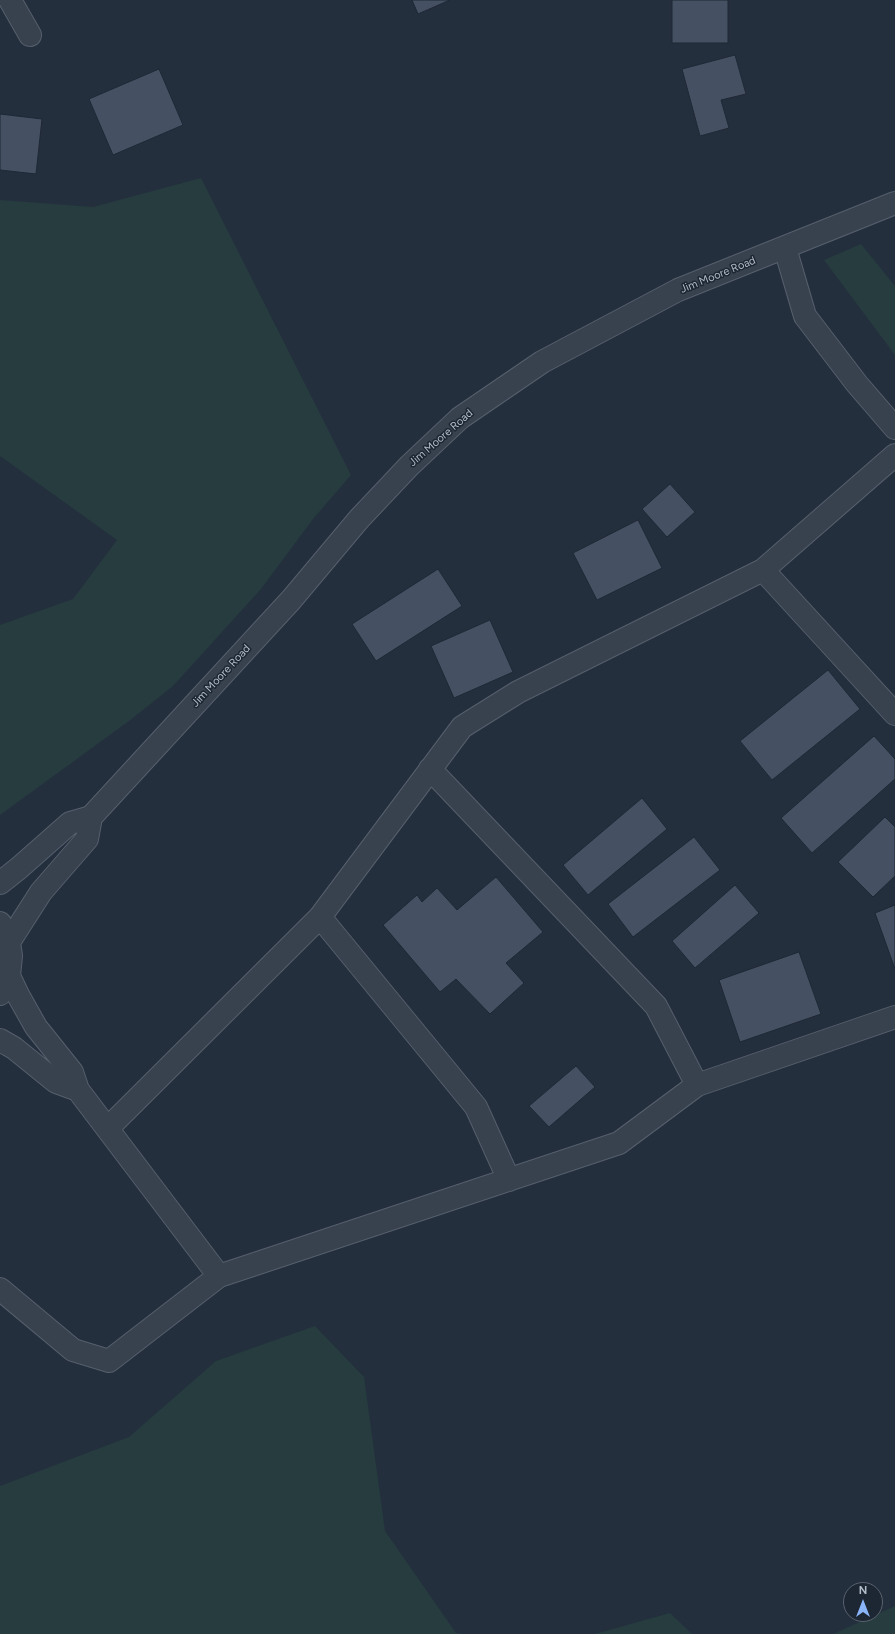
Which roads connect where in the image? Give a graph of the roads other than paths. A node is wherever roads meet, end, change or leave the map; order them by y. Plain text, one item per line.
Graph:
1 (10, 0) edge
2 (30, 35) dead end
3 (895, 203) edge
4 (785, 248) junction
5 (895, 428) edge
6 (895, 455) edge
7 (763, 570) junction
8 (895, 714) edge
9 (430, 769) junction
10 (91, 817) junction
11 (0, 883) edge
12 (320, 916) junction
13 (4, 932) edge
14 (5, 985) edge
15 (895, 1017) edge
16 (0, 1040) edge
17 (697, 1085) junction
18 (78, 1090) junction
19 (108, 1128) junction
20 (509, 1180) junction
21 (219, 1276) junction
22 (0, 1289) edge

1 - 2 street
3 - 4 street, Jim Moore Road
4 - 5 street
4 - 10 street, Jim Moore Road
6 - 7 street
7 - 8 street
7 - 9 street
9 - 12 street
9 - 17 street
10 - 11 street, Jim Moore Road
10 - 13 street
12 - 19 street
12 - 20 street
13 - 14 street
14 - 18 street
15 - 17 street
16 - 18 street
17 - 20 street
18 - 19 street
19 - 21 street
20 - 21 street
21 - 22 street

